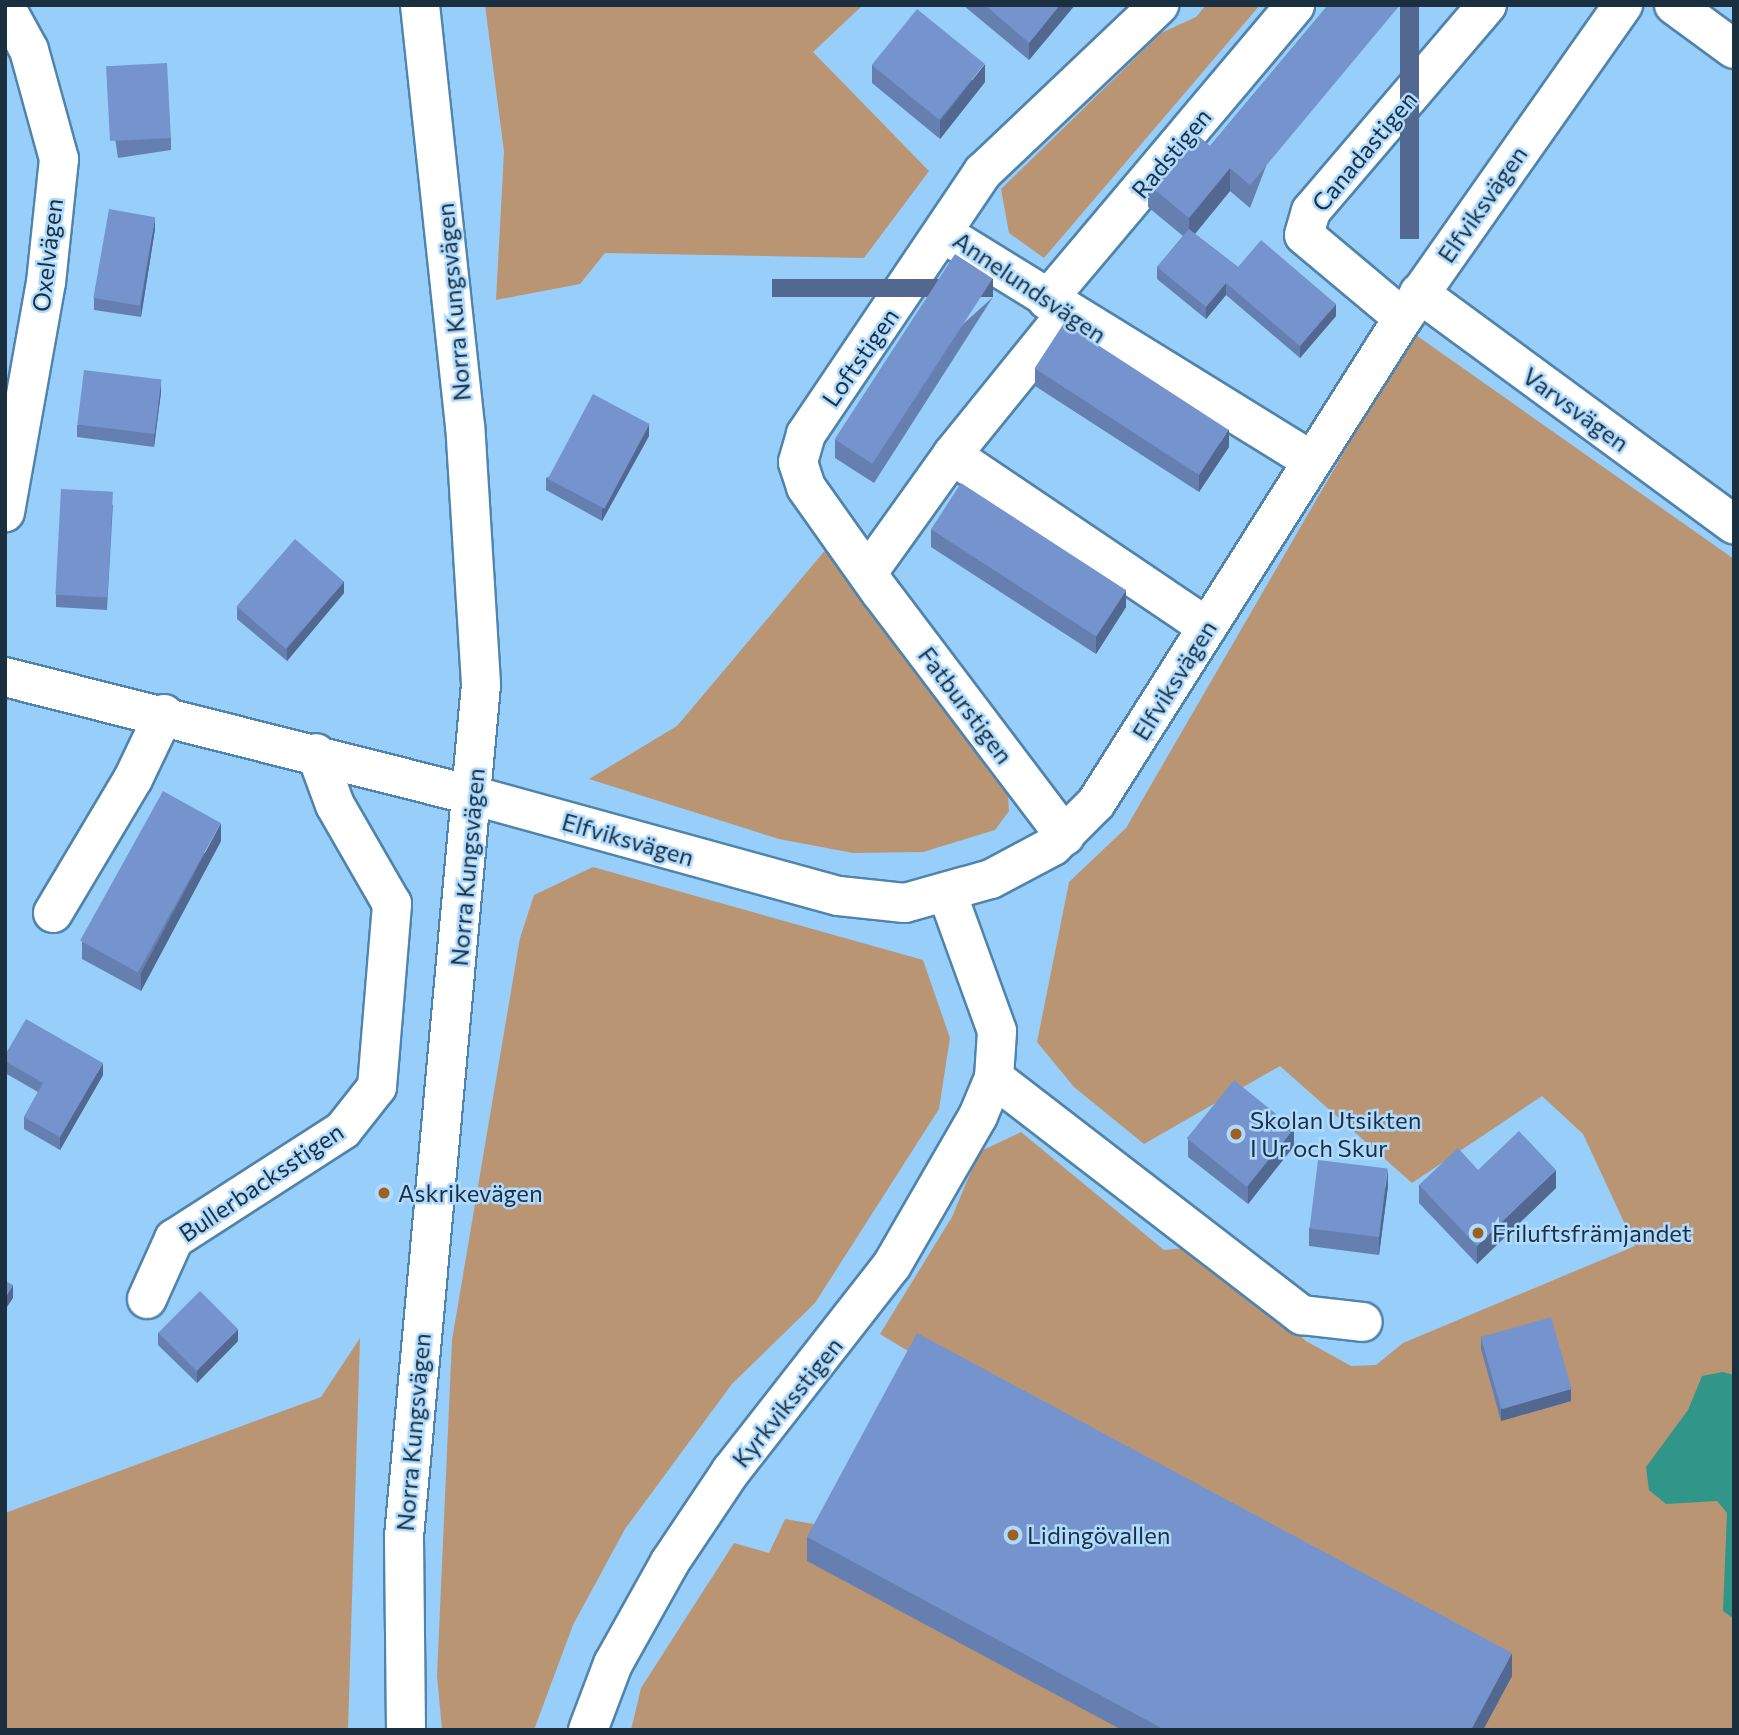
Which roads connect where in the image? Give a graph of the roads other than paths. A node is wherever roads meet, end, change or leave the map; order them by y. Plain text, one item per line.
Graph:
1 (420, 5) edge
2 (1159, 5) edge
3 (1295, 5) edge
4 (1487, 5) edge
5 (1623, 5) edge
6 (1674, 5) edge
7 (5, 6) edge
8 (1734, 49) edge
9 (946, 234) junction
10 (1411, 306) junction
11 (1056, 307) junction
12 (952, 455) junction
13 (1310, 460) junction
14 (806, 487) joint
15 (5, 512) edge
16 (1734, 524) edge
17 (869, 572) junction
18 (1207, 627) junction
19 (5, 677) edge
20 (164, 713) junction
21 (316, 753) junction
22 (475, 796) junction
23 (1065, 836) junction
24 (947, 893) junction
25 (53, 913) dead end
26 (994, 1078) junction
27 (148, 1299) dead end
28 (1363, 1322) dead end
29 (406, 1730) edge
30 (588, 1730) edge

1 - 22 street, Norra Kungsvägen
2 - 9 street, Annelundsvägen
3 - 11 street, Radstigen
4 - 10 street, Canadastigen
5 - 10 street, Elfviksvägen
6 - 8 street
7 - 15 street, Oxelvägen
9 - 11 street, Annelundsvägen
9 - 14 street, Loftstigen
10 - 13 street, Elfviksvägen
10 - 16 street, Varvsvägen
11 - 12 street
11 - 13 street, Annelundsvägen
12 - 17 street
12 - 18 street
13 - 18 street, Elfviksvägen
14 - 17 street, Fatburstigen
17 - 23 street, Fatburstigen
18 - 23 street, Elfviksvägen
19 - 20 street
20 - 21 street
20 - 25 street
21 - 22 street
21 - 27 street, Bullerbacksstigen
22 - 24 street, Elfviksvägen
22 - 29 street, Norra Kungsvägen
23 - 24 street, Elfviksvägen
24 - 26 street, Kyrkviksstigen
26 - 28 street
26 - 30 street, Kyrkviksstigen

